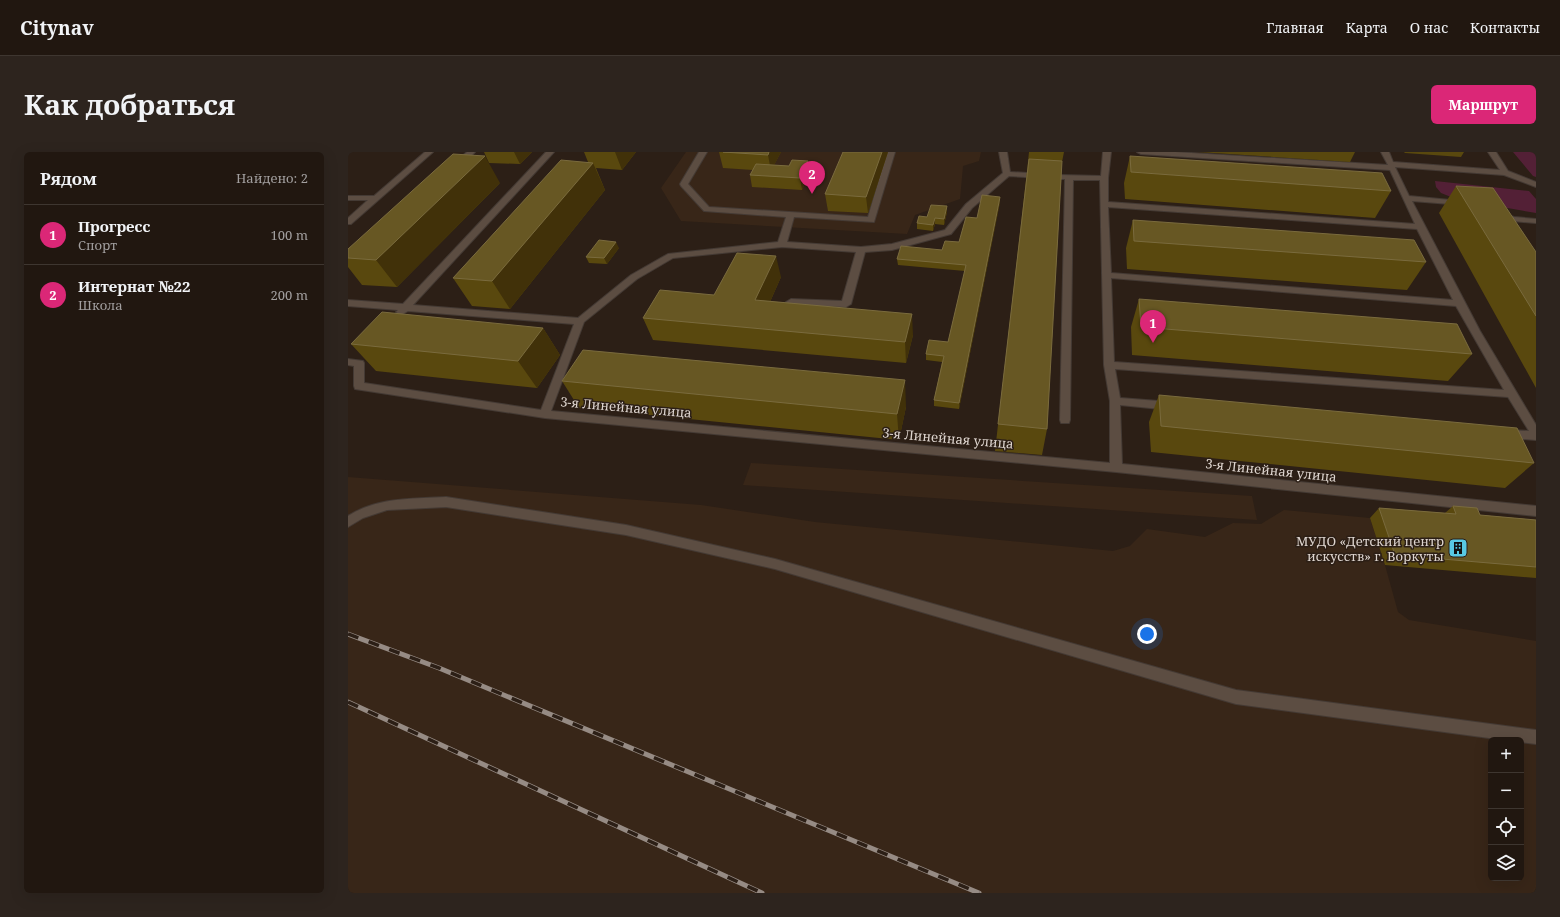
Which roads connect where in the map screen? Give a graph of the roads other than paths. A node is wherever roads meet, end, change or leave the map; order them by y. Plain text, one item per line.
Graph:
1 (429, 152) edge
2 (471, 152) edge
3 (550, 152) edge
4 (703, 152) edge
5 (891, 152) edge
6 (1003, 152) edge
7 (1107, 152) edge
8 (1141, 152) edge
9 (1385, 152) edge
10 (1492, 152) edge
11 (1392, 166) junction
12 (1505, 173) junction
13 (447, 174) edge
14 (1007, 174) junction
15 (1069, 177) junction
16 (1104, 178) junction
17 (1536, 185) edge
18 (348, 198) edge
19 (376, 198) junction
20 (1406, 198) junction
21 (1104, 204) junction
22 (1471, 207) edge
23 (1492, 213) edge
24 (791, 214) junction
25 (1536, 221) edge
26 (348, 222) edge
27 (1420, 227) junction
28 (782, 244) junction
29 (861, 250) junction
30 (1106, 275) junction
31 (791, 302) edge
32 (348, 303) edge
33 (1460, 303) junction
34 (404, 308) junction
35 (394, 320) edge
36 (580, 321) junction
37 (348, 362) edge
38 (1109, 365) junction
39 (1511, 394) junction
40 (1115, 401) junction
41 (1178, 407) edge
42 (545, 414) junction
43 (1065, 420) dead end
44 (1496, 433) edge
45 (1536, 435) edge
46 (1116, 468) junction
47 (1536, 511) edge
48 (348, 522) edge
49 (1536, 737) edge

1 - 19 street
2 - 13 street
3 - 34 street
4 - 24 street
5 - 24 street
6 - 14 street
7 - 16 street
8 - 11 street
9 - 11 street
10 - 12 street
11 - 12 street
11 - 20 street
12 - 17 street
14 - 15 street
14 - 29 street
15 - 16 street
15 - 43 street
16 - 21 street
18 - 19 street
19 - 26 street
20 - 22 street
20 - 27 street
21 - 27 street
21 - 30 street
23 - 25 street
24 - 28 street
27 - 33 street
28 - 29 street
28 - 36 street
29 - 31 street
30 - 33 street
30 - 38 street
32 - 34 street
33 - 39 street
34 - 35 street
34 - 36 street
36 - 42 street
37 - 42 street, 3-я Линейная улица
38 - 39 street
38 - 40 street
39 - 45 street
40 - 41 street
40 - 46 street
42 - 46 street, 3-я Линейная улица
44 - 45 street
46 - 47 street, 3-я Линейная улица
48 - 49 street

